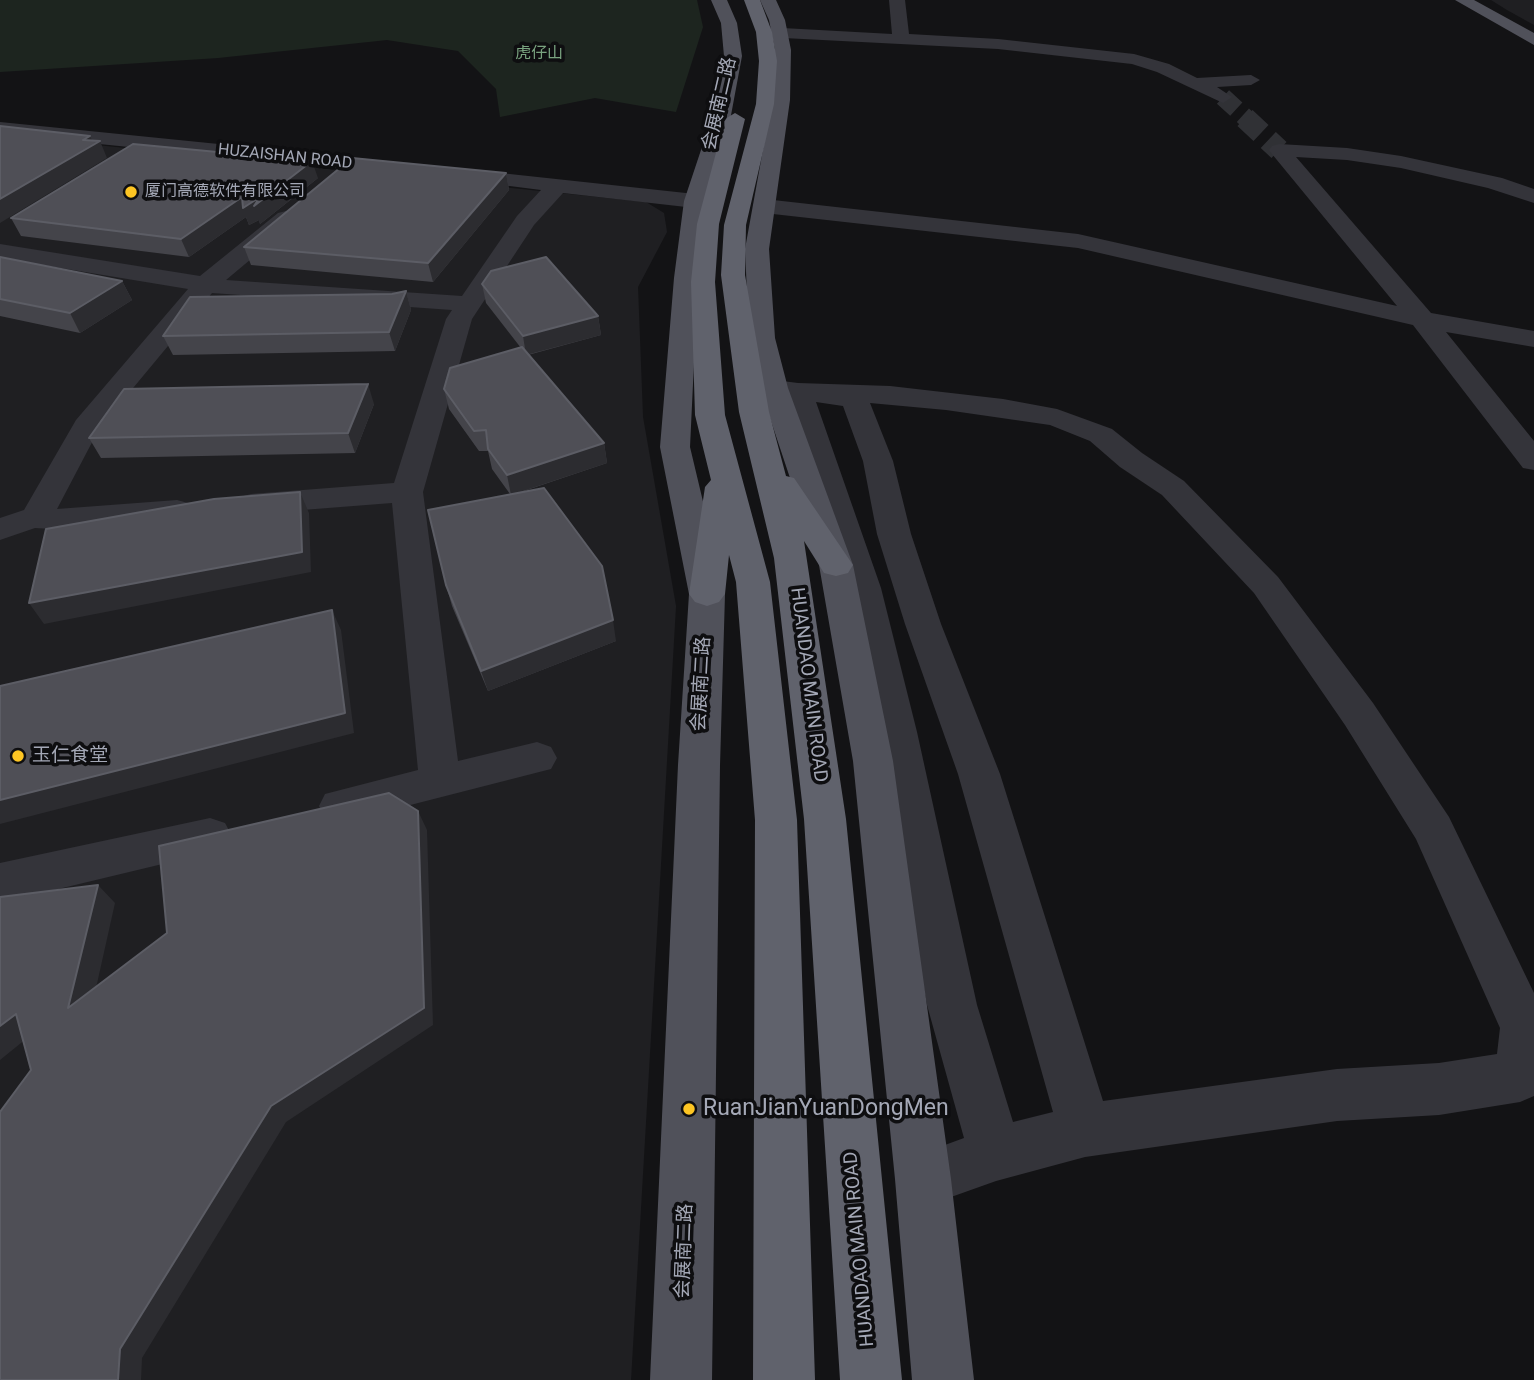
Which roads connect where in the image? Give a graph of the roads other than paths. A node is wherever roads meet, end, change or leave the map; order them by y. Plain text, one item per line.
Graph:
1 (719, 0) edge
2 (734, 0) edge
3 (897, 0) edge
4 (1463, 0) edge
5 (1474, 0) edge
6 (768, 17) edge
7 (1534, 33) edge
8 (901, 37) junction
9 (1534, 40) edge
10 (1251, 80) dead end
11 (1196, 83) junction
12 (1223, 97) tunnel mouth
13 (0, 128) edge
14 (150, 143) junction
15 (115, 164) edge
16 (352, 164) junction
17 (558, 185) junction
18 (1534, 196) edge
19 (695, 201) junction
20 (764, 206) junction
21 (0, 251) edge
22 (206, 284) junction
23 (471, 304) junction
24 (1421, 318) junction
25 (1534, 339) edge
26 (801, 391) junction
27 (766, 460) junction
28 (1534, 461) edge
29 (724, 468) junction
30 (407, 492) junction
31 (33, 518) junction
32 (0, 528) edge
33 (836, 565) junction
34 (707, 594) junction
35 (537, 758) dead end
36 (440, 783) junction
37 (307, 814) edge
38 (253, 826) edge
39 (0, 883) edge
40 (1085, 1130) junction
41 (996, 1154) junction
42 (923, 1179) junction
43 (681, 1380) edge
44 (784, 1380) edge
45 (871, 1380) edge
46 (943, 1380) edge

1 - 19 main road, 会展南二路
2 - 29 highway
3 - 8 street
4 - 9 main road
5 - 7 main road
6 - 8 street
6 - 20 main road
6 - 27 highway, HUANDAO MAIN ROAD
8 - 11 street
10 - 11 street
11 - 12 street
13 - 14 street, HUZAISHAN ROAD
14 - 15 street
14 - 16 street, HUZAISHAN ROAD
16 - 17 street, HUZAISHAN ROAD
16 - 22 street
17 - 19 street, HUZAISHAN ROAD
17 - 23 street
18 - 24 street
19 - 34 main road, 会展南二路
20 - 24 street
20 - 26 main road
21 - 22 street
22 - 23 street
22 - 31 street
23 - 30 street
24 - 25 street
24 - 28 street
26 - 33 main road
26 - 40 street
26 - 40 street
26 - 41 street
27 - 33 highway
27 - 45 highway, HUANDAO MAIN ROAD
29 - 34 highway
29 - 44 highway
30 - 31 street
30 - 36 street
31 - 32 street
33 - 42 main road
34 - 43 main road, 会展南二路
35 - 36 street
36 - 37 street
38 - 39 street
40 - 41 street
41 - 42 street
42 - 46 main road

